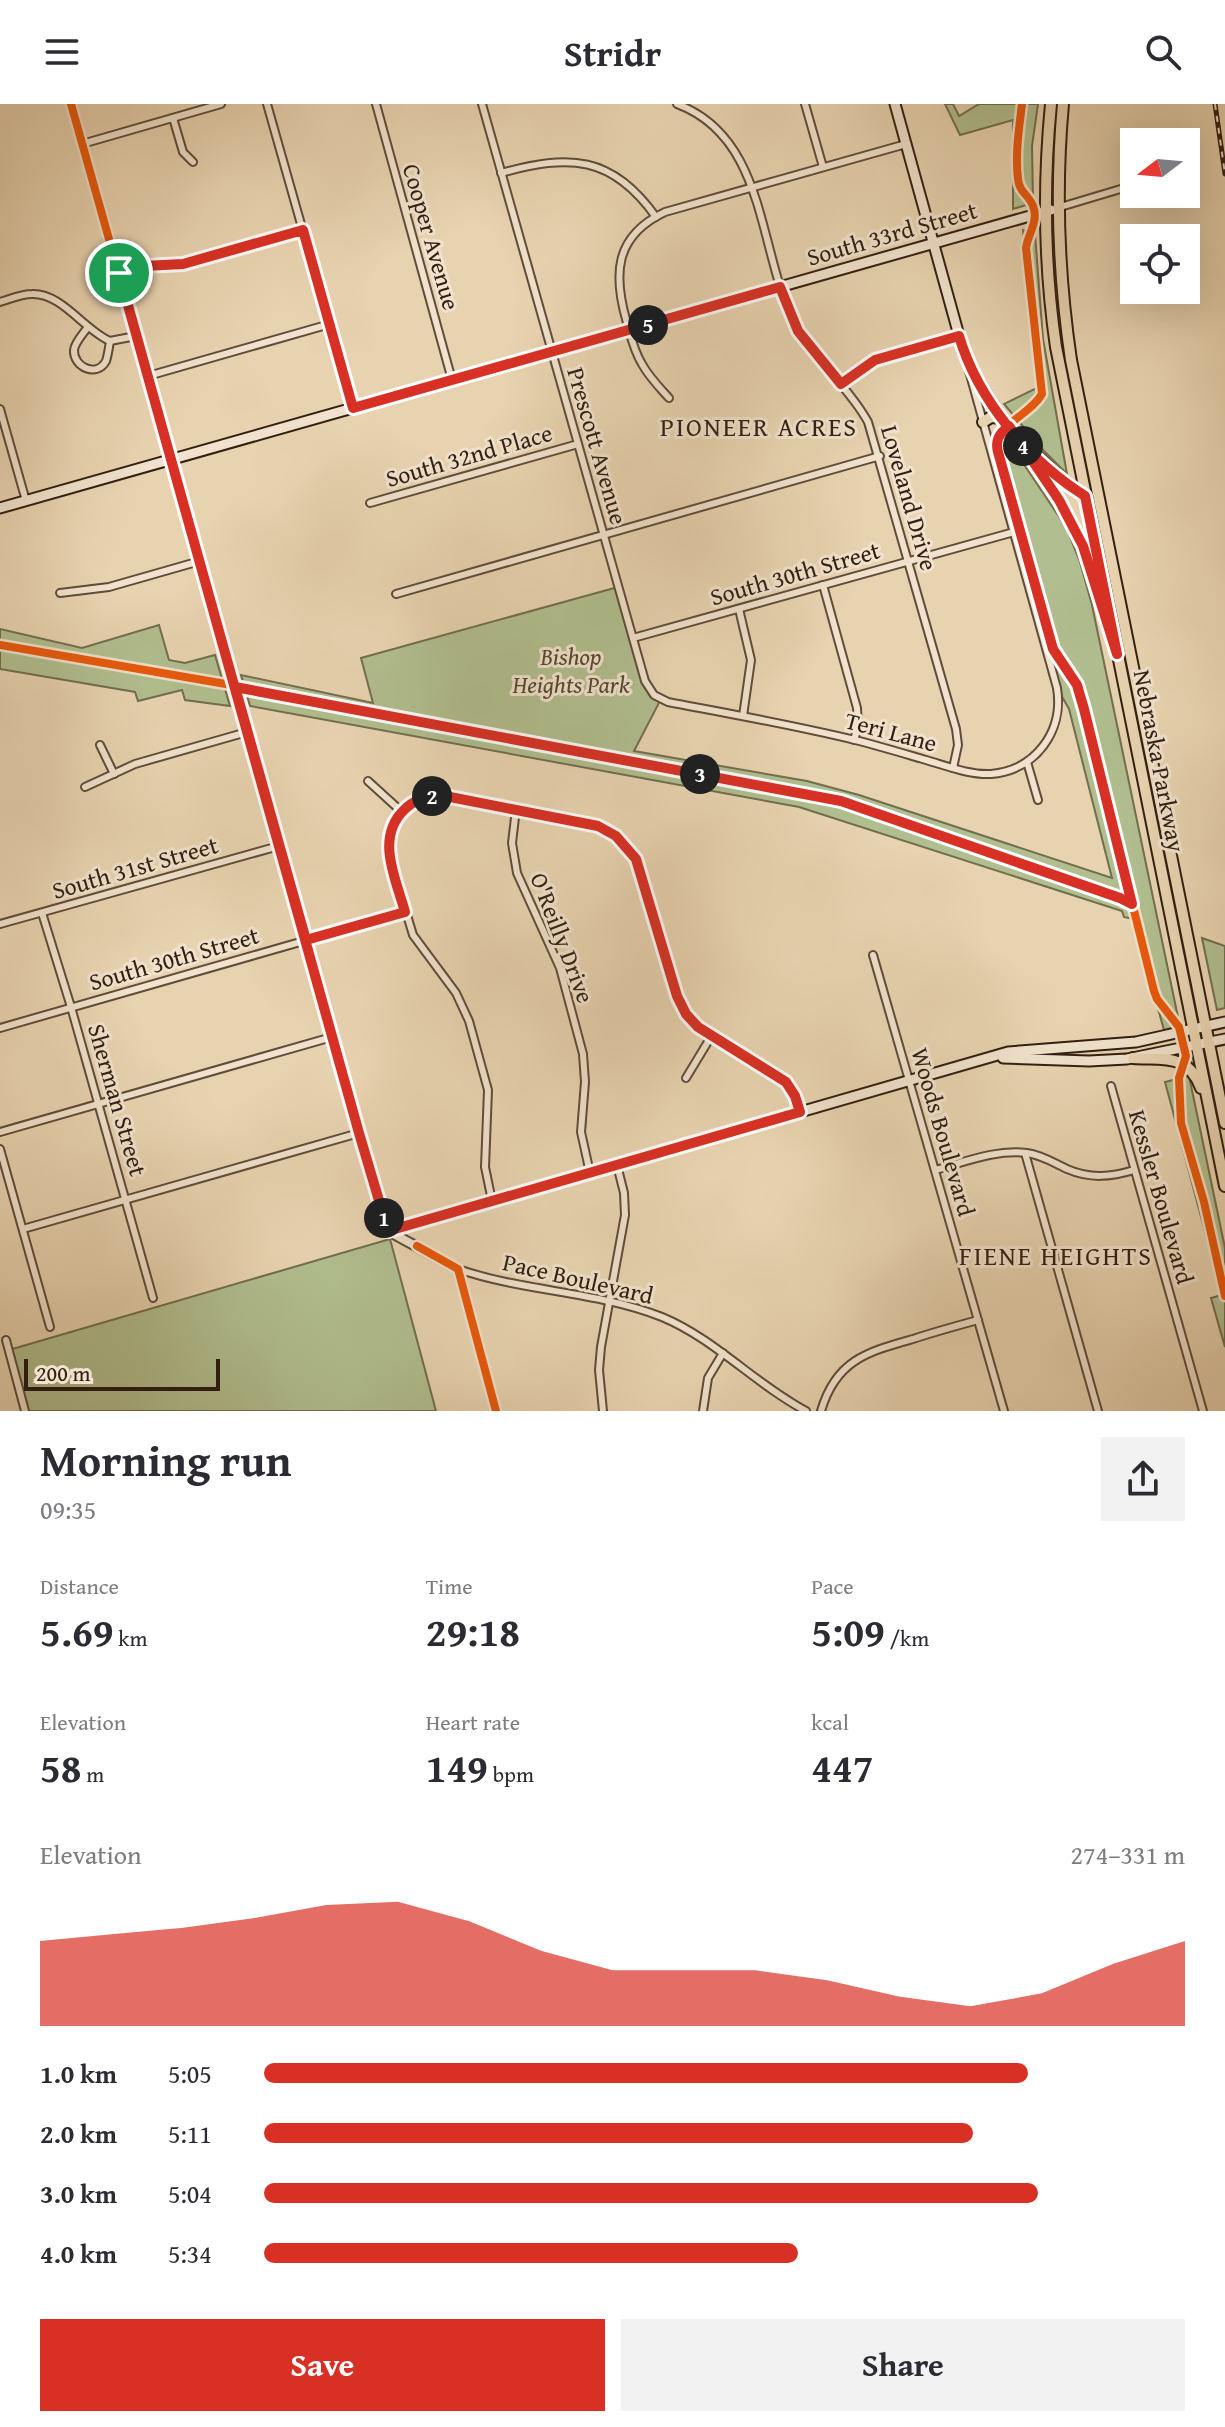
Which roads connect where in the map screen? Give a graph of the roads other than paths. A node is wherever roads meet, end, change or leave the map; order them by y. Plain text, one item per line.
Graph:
1 (71, 104) edge
2 (221, 104) edge
3 (267, 104) edge
4 (376, 104) edge
5 (482, 104) edge
6 (677, 104) edge
7 (805, 104) edge
8 (895, 104) edge
9 (1051, 104) edge
10 (1063, 104) edge
11 (173, 118) junction
12 (82, 144) junction
13 (906, 144) junction
14 (193, 162) dead end
15 (823, 167) junction
16 (501, 173) junction
17 (751, 188) junction
18 (1120, 189) edge
19 (1057, 208) junction
20 (1044, 212) junction
21 (656, 217) junction
22 (303, 230) junction
23 (933, 243) junction
24 (119, 273) junction
25 (780, 287) junction
26 (0, 302) edge
27 (330, 324) junction
28 (88, 327) junction
29 (629, 330) junction
30 (136, 336) junction
31 (959, 336) junction
32 (110, 341) junction
33 (963, 350) junction
34 (552, 352) junction
35 (148, 376) junction
36 (452, 380) junction
37 (841, 384) junction
38 (669, 398) dead end
39 (353, 408) junction
40 (0, 409) edge
41 (983, 422) junction
42 (1006, 422) junction
43 (578, 444) junction
44 (880, 456) junction
45 (172, 460) junction
46 (1085, 496) junction
47 (26, 501) junction
48 (370, 503) dead end
49 (0, 508) edge
50 (1014, 532) junction
51 (603, 535) junction
52 (200, 561) junction
53 (909, 561) junction
54 (1111, 562) junction
55 (823, 585) junction
56 (60, 593) dead end
57 (396, 594) dead end
58 (739, 609) junction
59 (633, 638) junction
60 (1117, 654) junction
61 (661, 699) joint
62 (743, 716) junction
63 (247, 732) junction
64 (854, 740) junction
65 (100, 745) dead end
66 (1027, 762) junction
67 (953, 768) junction
68 (114, 774) junction
69 (368, 781) dead end
70 (85, 787) dead end
71 (1038, 800) dead end
72 (516, 809) junction
73 (402, 812) junction
74 (279, 846) junction
75 (405, 912) junction
76 (42, 913) junction
77 (0, 924) edge
78 (306, 940) junction
79 (873, 955) dead end
80 (71, 1007) junction
81 (1225, 1022) edge
82 (1205, 1027) junction
83 (0, 1028) edge
84 (1194, 1030) junction
85 (712, 1035) junction
86 (332, 1037) junction
87 (1225, 1039) edge
88 (1209, 1044) junction
89 (1065, 1046) junction
90 (1197, 1046) junction
91 (988, 1058) junction
92 (1133, 1058) junction
93 (1047, 1059) junction
94 (686, 1078) dead end
95 (909, 1081) junction
96 (1111, 1086) dead end
97 (99, 1103) junction
98 (800, 1112) junction
99 (1225, 1123) edge
100 (0, 1132) edge
101 (359, 1133) junction
102 (0, 1149) edge
103 (1218, 1151) junction
104 (1025, 1153) junction
105 (617, 1165) junction
106 (935, 1170) junction
107 (1134, 1170) junction
108 (590, 1173) junction
109 (1225, 1186) edge
110 (126, 1200) junction
111 (492, 1201) junction
112 (418, 1222) junction
113 (23, 1229) junction
114 (388, 1231) junction
115 (417, 1246) junction
116 (458, 1269) junction
117 (153, 1298) dead end
118 (608, 1302) junction
119 (978, 1320) junction
120 (50, 1327) dead end
121 (6, 1340) dead end
122 (723, 1353) junction
123 (25, 1411) edge
124 (496, 1411) edge
125 (603, 1411) edge
126 (703, 1411) edge
127 (806, 1411) edge
128 (821, 1411) edge
129 (1004, 1411) edge
130 (1098, 1411) edge
131 (1203, 1411) edge

1 - 12 street
2 - 11 street
3 - 22 street
4 - 36 street, Cooper Avenue
5 - 16 street, Prescott Avenue
6 - 17 street, Loveland Drive
7 - 15 street
8 - 13 main road
9 - 20 main road, Nebraska Parkway
10 - 19 main road, Nebraska Parkway
11 - 12 street
11 - 14 street
12 - 24 street
13 - 15 street
13 - 23 main road
15 - 17 street
16 - 21 street
16 - 34 street, Prescott Avenue
17 - 21 street
17 - 25 street, Loveland Drive
18 - 19 street
19 - 20 main road, South 33rd Street
19 - 54 main road, Nebraska Parkway
20 - 23 main road, South 33rd Street
20 - 46 main road, Nebraska Parkway
21 - 29 street
22 - 24 street
22 - 27 street
23 - 25 main road, South 33rd Street
23 - 31 main road
24 - 30 street
25 - 29 main road, South 33rd Street
25 - 37 street, Loveland Drive
26 - 28 street
27 - 35 street
27 - 39 street
28 - 32 street
28 - 32 street
29 - 34 main road, South 33rd Street
29 - 38 street
30 - 32 street
30 - 35 street
31 - 33 main road
31 - 37 street
33 - 41 street
33 - 42 main road
34 - 36 main road, South 33rd Street
34 - 43 street, Prescott Avenue
35 - 45 street
36 - 39 main road, South 33rd Street
37 - 44 street, Loveland Drive
39 - 45 main road, South 33rd Street
40 - 47 street
41 - 42 main road
41 - 50 street
42 - 46 main road
42 - 60 main road
43 - 48 street, South 32nd Place
43 - 51 street, Prescott Avenue
44 - 51 street
44 - 53 street, Loveland Drive
45 - 47 main road, South 33rd Street
45 - 52 street
46 - 54 main road
46 - 60 main road, Nebraska Parkway
47 - 49 main road, South 33rd Street
50 - 53 street, South 30th Street
50 - 66 street
51 - 57 street
51 - 59 street, Prescott Avenue
52 - 56 street
52 - 63 street
53 - 55 street, South 30th Street
53 - 67 street, Loveland Drive
54 - 82 main road, Nebraska Parkway
55 - 58 street, South 30th Street
55 - 64 street
58 - 59 street, South 30th Street
58 - 62 street
59 - 61 street, Prescott Avenue
60 - 84 main road, Nebraska Parkway
61 - 62 street, Teri Lane
62 - 64 street, Teri Lane
63 - 68 street
63 - 74 street
64 - 67 street, Teri Lane
65 - 68 street
66 - 67 street, Teri Lane
66 - 71 street
68 - 70 street
69 - 73 street
72 - 73 street
72 - 85 street
72 - 108 street, O'Reilly Drive
73 - 75 street
74 - 76 street, South 31st Street
74 - 78 street
75 - 78 street, South 30th Street
75 - 111 street
76 - 77 street, South 31st Street
76 - 80 street, Sherman Street
78 - 80 street, South 30th Street
78 - 86 street
79 - 95 street, Woods Boulevard
80 - 83 street, South 30th Street
80 - 97 street, Sherman Street
81 - 82 main road
82 - 84 main road
82 - 88 main road, Nebraska Parkway
84 - 89 main road
84 - 90 main road, Nebraska Parkway
85 - 94 street
85 - 98 street
86 - 97 street
86 - 101 street
87 - 88 main road
88 - 90 main road
88 - 99 main road, Nebraska Parkway
89 - 91 main road
89 - 93 main road
90 - 92 main road
90 - 103 main road, Nebraska Parkway
91 - 93 main road
91 - 95 main road
92 - 93 main road
92 - 103 main road
95 - 98 main road
95 - 106 street, Woods Boulevard
96 - 107 street, Kessler Boulevard
97 - 100 street
97 - 110 street, Sherman Street
98 - 105 main road
101 - 110 street
101 - 114 street
102 - 113 street
103 - 109 main road, Nebraska Parkway
104 - 106 street
104 - 107 street
104 - 130 street
105 - 108 main road
105 - 118 street
106 - 119 street, Woods Boulevard
107 - 131 street, Kessler Boulevard
108 - 111 main road
110 - 113 street
110 - 117 street, Sherman Street
111 - 112 main road
112 - 114 main road
112 - 115 street
113 - 120 street
114 - 115 street
115 - 116 street
116 - 118 street, Pace Boulevard
116 - 124 street
118 - 122 street, Pace Boulevard
118 - 125 street
119 - 128 street
119 - 129 street, Woods Boulevard
121 - 123 street
122 - 126 street
122 - 127 street, Pace Boulevard

